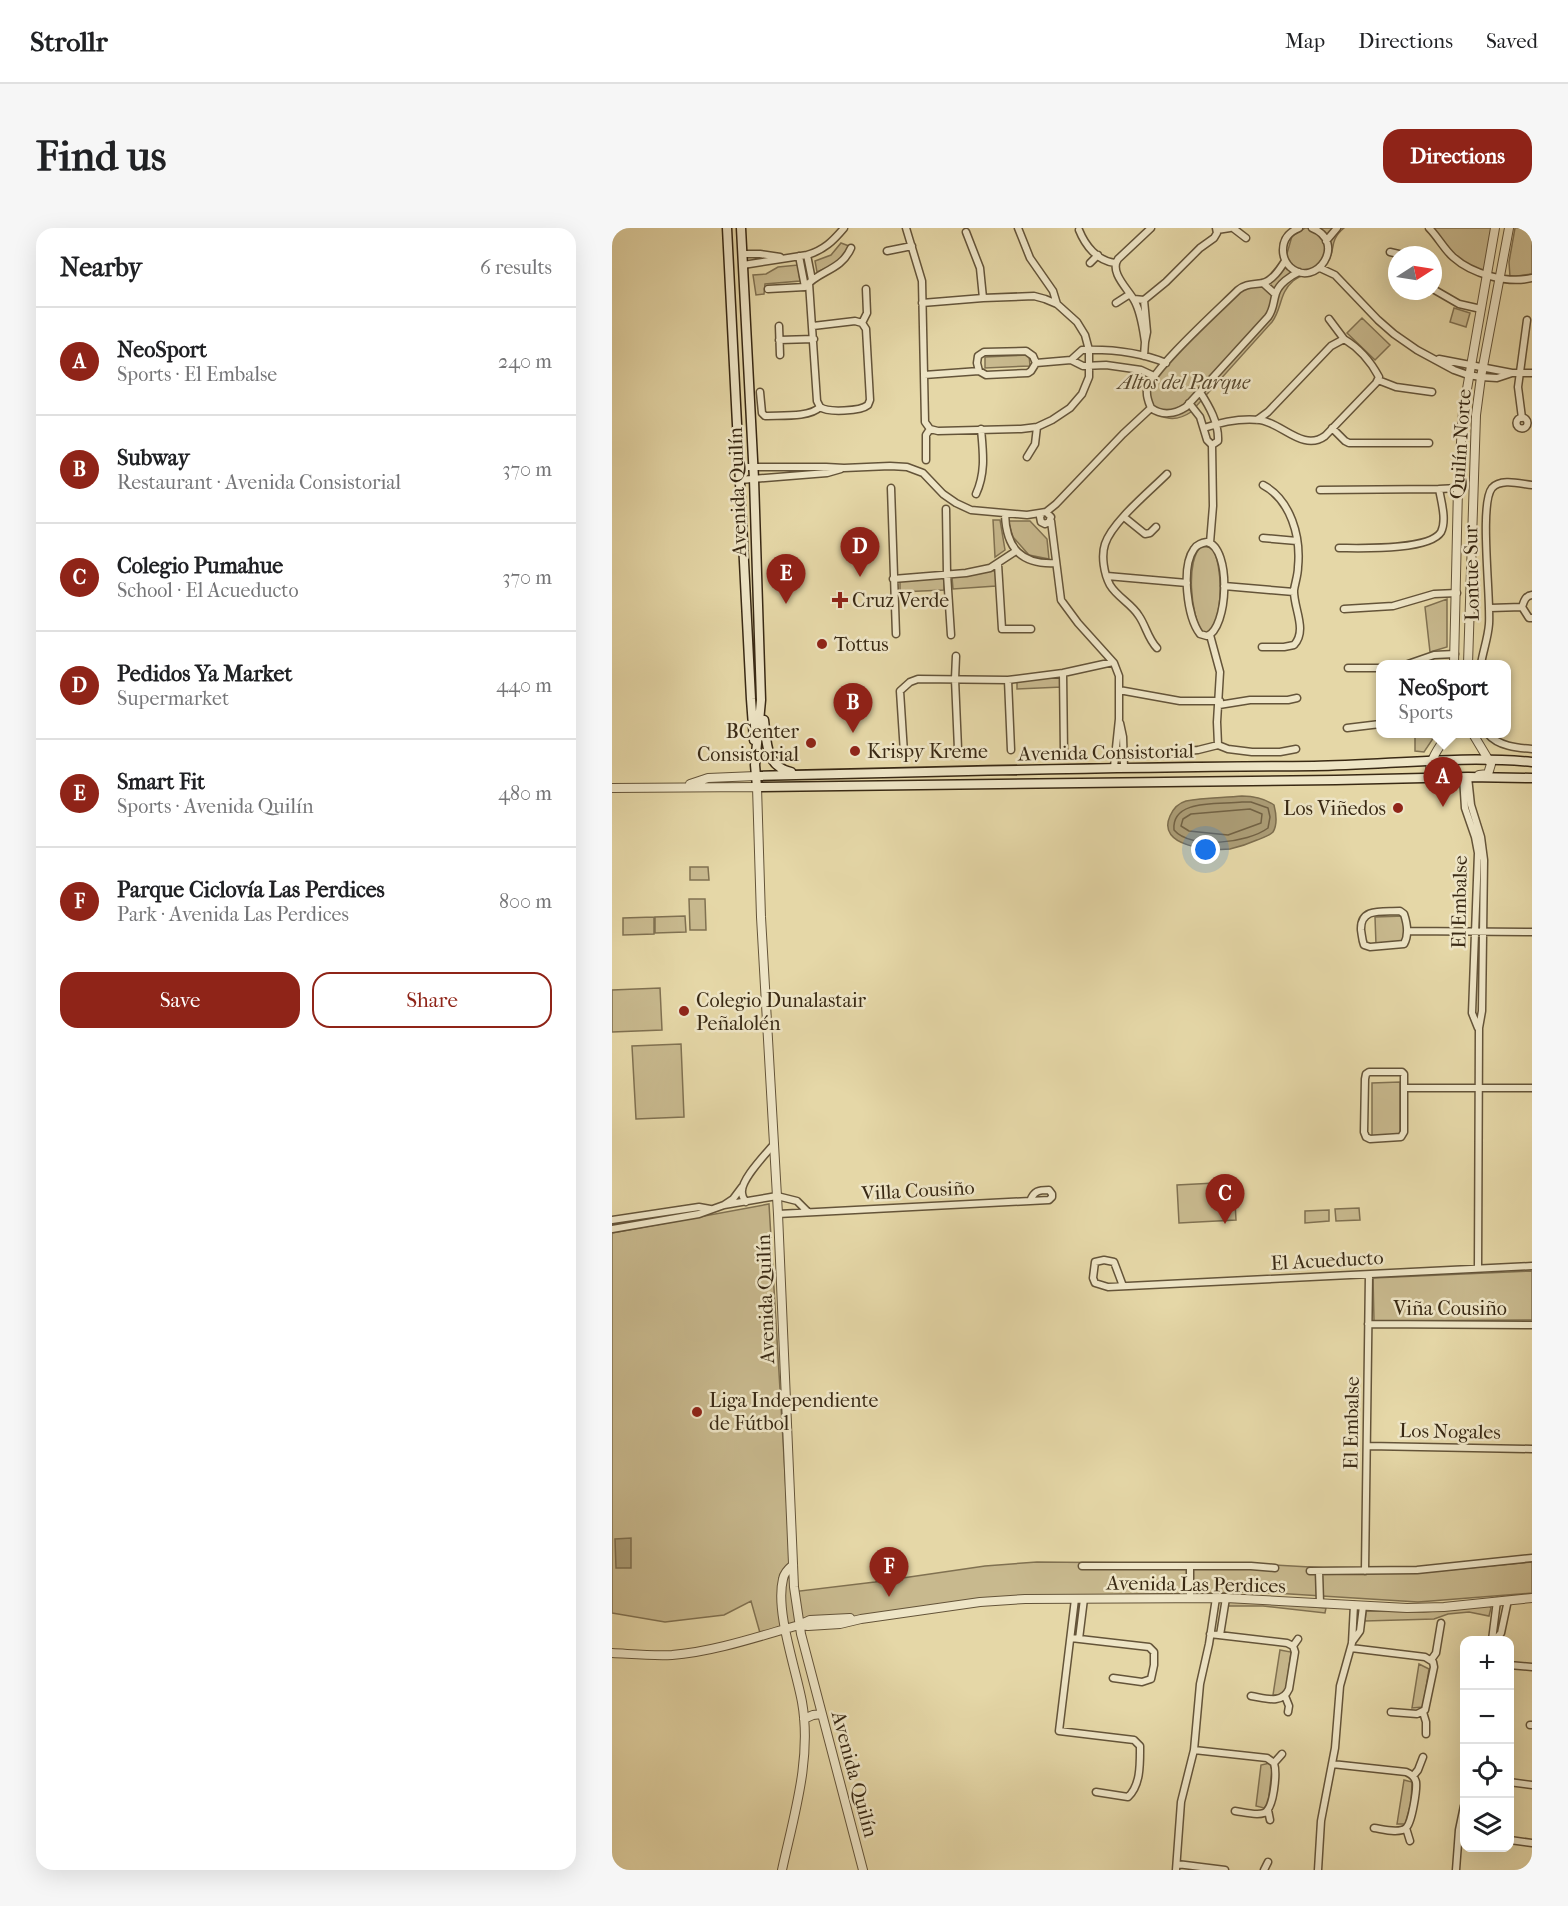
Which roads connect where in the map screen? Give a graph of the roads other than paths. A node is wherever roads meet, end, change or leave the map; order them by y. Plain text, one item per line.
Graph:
1 (728, 228) edge
2 (741, 228) edge
3 (844, 228) edge
4 (906, 228) edge
5 (1018, 228) edge
6 (1231, 228) edge
7 (1284, 228) edge
8 (1296, 228) edge
9 (1312, 228) edge
10 (1337, 228) edge
11 (1430, 228) edge
12 (1437, 228) edge
13 (1495, 228) edge
14 (1509, 228) edge
15 (1216, 229) edge
16 (1078, 230) dead end
17 (1146, 230) edge
18 (966, 232) dead end
19 (1287, 236) junction
20 (1246, 238) dead end
21 (1326, 241) junction
22 (1442, 244) junction
23 (912, 246) junction
24 (851, 248) dead end
25 (887, 251) dead end
26 (743, 254) junction
27 (807, 255) junction
28 (1098, 255) junction
29 (799, 256) junction
30 (784, 258) junction
31 (1326, 259) junction
32 (1285, 261) junction
33 (1090, 262) dead end
34 (1115, 263) junction
35 (744, 265) junction
36 (1320, 268) junction
37 (1299, 272) junction
38 (1486, 273) junction
39 (1334, 274) junction
40 (1500, 278) junction
41 (1532, 278) edge
42 (1263, 282) junction
43 (809, 283) junction
44 (768, 289) dead end
45 (866, 289) dead end
46 (1275, 294) junction
47 (1442, 294) edge
48 (1132, 297) junction
49 (983, 298) junction
50 (1144, 300) junction
51 (922, 303) junction
52 (1116, 303) dead end
53 (1057, 304) junction
54 (1481, 309) junction
55 (1329, 319) dead end
56 (1527, 320) dead end
57 (862, 323) junction
58 (1144, 324) junction
59 (779, 326) dead end
60 (813, 326) junction
61 (1528, 334) edge
62 (814, 339) junction
63 (1344, 339) junction
64 (779, 340) junction
65 (1089, 350) junction
66 (1125, 352) junction
67 (780, 355) dead end
68 (1144, 356) junction
69 (1436, 359) junction
70 (1071, 360) junction
71 (1036, 363) junction
72 (1166, 363) junction
73 (1470, 365) junction
74 (1090, 366) junction
75 (1124, 367) junction
76 (1483, 367) junction
77 (978, 371) junction
78 (1512, 373) junction
79 (1520, 373) junction
80 (1532, 373) edge
81 (924, 375) junction
82 (1468, 375) junction
83 (1154, 376) junction
84 (1481, 377) junction
85 (1378, 380) junction
86 (760, 392) dead end
87 (1200, 392) junction
88 (1432, 392) dead end
89 (1189, 403) junction
90 (820, 407) junction
91 (1151, 408) junction
92 (1272, 408) junction
93 (763, 414) junction
94 (751, 415) junction
95 (1522, 418) dead end
96 (1257, 420) junction
97 (1215, 424) junction
98 (1275, 425) junction
99 (1037, 427) junction
100 (1204, 428) junction
101 (1332, 428) junction
102 (930, 429) junction
103 (981, 429) junction
104 (1429, 443) dead end
105 (1212, 446) junction
106 (1027, 457) dead end
107 (926, 460) dead end
108 (740, 466) junction
109 (753, 467) junction
110 (795, 467) junction
111 (844, 468) junction
112 (1167, 474) dead end
113 (796, 476) junction
114 (754, 479) junction
115 (740, 480) junction
116 (1263, 485) dead end
117 (1532, 485) edge
118 (891, 488) dead end
119 (1458, 488) junction
120 (1439, 489) junction
121 (1320, 490) dead end
122 (976, 494) dead end
123 (946, 509) dead end
124 (1005, 514) junction
125 (1124, 517) junction
126 (1046, 518) junction
127 (1156, 527) dead end
128 (1263, 538) dead end
129 (1297, 541) junction
130 (1210, 543) junction
131 (1339, 548) dead end
132 (1016, 551) junction
133 (1056, 563) junction
134 (998, 564) junction
135 (946, 574) junction
136 (1107, 576) junction
137 (893, 579) junction
138 (1187, 583) junction
139 (1224, 586) junction
140 (1294, 592) junction
141 (1456, 593) junction
142 (1532, 595) edge
143 (1522, 607) junction
144 (1490, 608) junction
145 (1344, 609) dead end
146 (1532, 618) edge
147 (1031, 629) dead end
148 (896, 633) dead end
149 (951, 635) dead end
150 (1210, 635) junction
151 (1262, 647) dead end
152 (1157, 648) dead end
153 (1455, 654) junction
154 (956, 656) dead end
155 (1420, 660) edge
156 (1454, 660) edge
157 (1468, 660) edge
158 (1482, 660) edge
159 (1113, 662) junction
160 (1376, 668) edge
161 (1348, 669) dead end
162 (1063, 673) junction
163 (955, 679) junction
164 (1008, 680) junction
165 (1119, 690) junction
166 (1297, 698) dead end
167 (1220, 703) junction
168 (761, 704) junction
169 (1119, 719) junction
170 (1376, 724) edge
171 (1347, 728) dead end
172 (1446, 738) edge
173 (1476, 738) edge
174 (1493, 738) edge
175 (1218, 745) junction
176 (958, 749) dead end
177 (1296, 749) dead end
178 (1532, 749) edge
179 (1011, 750) dead end
180 (1171, 752) dead end
181 (904, 753) dead end
182 (1064, 753) dead end
183 (756, 755) junction
184 (1490, 760) junction
185 (1432, 761) junction
186 (1532, 762) edge
187 (1221, 766) junction
188 (1114, 767) junction
189 (1124, 767) junction
190 (944, 771) junction
191 (906, 772) junction
192 (800, 775) junction
193 (756, 776) junction
194 (1466, 777) junction
195 (1431, 778) junction
196 (1532, 778) edge
197 (1220, 781) junction
198 (905, 784) junction
199 (944, 784) junction
200 (682, 786) junction
201 (757, 787) junction
202 (612, 788) edge
203 (1407, 931) junction
204 (1476, 932) junction
205 (1484, 932) junction
206 (1532, 932) edge
207 (1479, 1029) junction
208 (1405, 1088) junction
209 (1478, 1088) junction
210 (1532, 1088) edge
211 (774, 1144) junction
212 (742, 1187) junction
213 (777, 1196) junction
214 (1030, 1201) dead end
215 (747, 1202) junction
216 (724, 1205) junction
217 (711, 1209) junction
218 (808, 1212) junction
219 (778, 1214) junction
220 (615, 1219) edge
221 (616, 1228) edge
222 (1532, 1266) edge
223 (1478, 1269) junction
224 (1369, 1275) junction
225 (1123, 1286) junction
226 (1368, 1324) junction
227 (1532, 1325) edge
228 (1368, 1446) junction
229 (1532, 1449) edge
230 (1532, 1558) edge
231 (793, 1565) junction
232 (1082, 1566) dead end
233 (1190, 1566) junction
234 (1275, 1568) dead end
235 (1310, 1571) dead end
236 (1319, 1571) junction
237 (1365, 1571) junction
238 (1190, 1598) junction
239 (1216, 1598) junction
240 (1226, 1598) junction
241 (1532, 1598) edge
242 (1075, 1599) junction
243 (1084, 1599) junction
244 (1508, 1600) junction
245 (1497, 1601) junction
246 (1320, 1603) junction
247 (1363, 1606) junction
248 (1354, 1610) junction
249 (1441, 1623) dead end
250 (799, 1625) junction
251 (785, 1629) junction
252 (1210, 1634) junction
253 (1220, 1635) junction
254 (1494, 1636) edge
255 (1498, 1636) edge
256 (1071, 1638) junction
257 (1079, 1639) junction
258 (1298, 1639) dead end
259 (1352, 1645) junction
260 (1293, 1646) junction
261 (612, 1653) edge
262 (1431, 1660) junction
263 (1514, 1665) edge
264 (1532, 1667) edge
265 (1113, 1678) dead end
266 (1251, 1696) dead end
267 (1285, 1696) junction
268 (818, 1701) junction
269 (802, 1702) junction
270 (1288, 1712) dead end
271 (1391, 1712) dead end
272 (1423, 1712) junction
273 (822, 1714) junction
274 (804, 1719) junction
275 (1426, 1734) dead end
276 (1194, 1750) junction
277 (1282, 1754) dead end
278 (1423, 1757) dead end
279 (1274, 1764) junction
280 (1332, 1764) junction
281 (1413, 1776) junction
282 (1514, 1783) edge
283 (1532, 1785) edge
284 (1096, 1792) dead end
285 (1268, 1810) junction
286 (1235, 1811) dead end
287 (1270, 1820) dead end
288 (1460, 1825) edge
289 (1374, 1828) dead end
290 (1406, 1828) junction
291 (1514, 1840) edge
292 (1410, 1841) dead end
293 (1532, 1843) edge
294 (1268, 1862) dead end
295 (1177, 1867) edge
296 (782, 1870) edge
297 (863, 1870) edge
298 (1225, 1870) edge
299 (1264, 1870) edge
300 (1318, 1870) edge
301 (1456, 1870) edge

1 - 108 main road, Avenida Quilín
2 - 26 main road, Avenida Quilín
3 - 27 street
4 - 23 street
5 - 53 street
6 - 15 street
6 - 20 street
7 - 19 street
8 - 19 street
9 - 21 street
10 - 21 street
11 - 22 street
12 - 22 street
13 - 38 street, Quilín Norte
14 - 40 street, Quilín Norte
15 - 50 street
16 - 28 street
17 - 34 street
18 - 49 street
19 - 32 street
21 - 31 street
22 - 38 street
23 - 25 street
23 - 51 street
24 - 43 street
26 - 30 street
26 - 35 main road, Avenida Quilín
27 - 29 street
27 - 43 street
28 - 33 street
28 - 34 street
29 - 30 street
29 - 43 street
30 - 35 street
31 - 36 street
31 - 39 street
32 - 37 street
32 - 42 street
34 - 48 street
35 - 94 main road, Avenida Quilín
36 - 37 street
36 - 39 street
37 - 46 street
38 - 40 street
38 - 54 street, Quilín Norte
39 - 69 street
40 - 41 street
40 - 76 street, Quilín Norte
42 - 46 street
42 - 72 street
43 - 44 street
43 - 60 street
45 - 57 street
46 - 87 street
47 - 54 street
48 - 50 street
48 - 52 street
48 - 58 street
49 - 51 street
49 - 53 street
50 - 58 street
51 - 81 street
53 - 65 street
54 - 73 street, Quilín Norte
55 - 63 street
56 - 61 street
57 - 60 street
57 - 90 street
58 - 68 street
59 - 64 street
60 - 62 street
61 - 79 street
62 - 64 street
62 - 90 street
63 - 85 street
63 - 92 street
64 - 67 street
65 - 66 street
65 - 70 street
65 - 74 street
66 - 68 street
66 - 75 street
68 - 72 street
69 - 73 street
69 - 82 street
70 - 71 street
70 - 74 street
71 - 77 street
71 - 77 street
72 - 83 street
73 - 76 street
73 - 82 street, Quilín Norte
74 - 75 street
74 - 99 street
75 - 83 street
76 - 78 street
76 - 84 street, Quilín Norte
77 - 81 street
78 - 79 street
78 - 84 street
79 - 80 street
79 - 95 street
81 - 102 street
82 - 84 street
82 - 119 street, Quilín Norte
83 - 91 street
84 - 157 street, Quilín Norte
85 - 88 street
85 - 101 street
86 - 93 street
87 - 89 street
87 - 97 street
89 - 91 street
89 - 100 street
90 - 93 street
91 - 126 street
92 - 96 street
92 - 98 street
93 - 94 street
94 - 109 main road, Avenida Quilín
96 - 97 street
96 - 98 street
97 - 100 street
97 - 105 street
98 - 101 street
99 - 103 street
99 - 106 street
100 - 105 street
101 - 104 street
102 - 103 street
102 - 107 street
103 - 122 street
105 - 130 street
108 - 109 street
108 - 115 main road, Avenida Quilín
109 - 110 street
109 - 114 main road, Avenida Quilín
110 - 111 street
110 - 113 street
111 - 113 street
111 - 124 street
112 - 125 street
113 - 114 street
114 - 115 street
114 - 168 main road, Avenida Quilín
115 - 183 main road, Avenida Quilín
116 - 129 street
117 - 144 street, Lontue Sur
118 - 137 street
119 - 120 street
119 - 141 street, Quilín Norte
120 - 121 street
120 - 131 street
123 - 135 street
124 - 126 street
124 - 132 street
125 - 127 street
125 - 136 street
126 - 133 street
128 - 129 street
129 - 140 street
130 - 138 street
130 - 139 street
132 - 133 street
132 - 134 street
133 - 159 street
134 - 135 street
134 - 147 street
135 - 137 street
135 - 149 street
136 - 138 street
136 - 152 street
137 - 148 street
138 - 150 street
139 - 140 street
139 - 150 street
140 - 151 street
141 - 145 street
141 - 153 street, Quilín Norte
142 - 143 street
143 - 144 street
143 - 146 street
144 - 158 street, Lontue Sur
150 - 167 street
153 - 155 street
153 - 156 street, Quilín Norte
154 - 163 street
159 - 162 street
159 - 165 street
160 - 161 street
162 - 164 street
162 - 182 street
163 - 164 street
163 - 176 street
163 - 181 street
164 - 179 street
165 - 167 street
165 - 169 street
166 - 167 street
167 - 175 street
168 - 183 main road, Avenida Quilín
168 - 192 main road
169 - 188 street
169 - 189 street
170 - 171 street
172 - 185 street
173 - 184 street
174 - 178 street
175 - 177 street
175 - 180 street
183 - 193 main road, Avenida Quilín
184 - 185 main road, Avenida Consistorial
184 - 186 main road, Avenida Consistorial
184 - 194 street
185 - 187 main road, Avenida Consistorial
185 - 195 street
187 - 189 main road, Avenida Consistorial
187 - 197 main road
188 - 189 main road, Avenida Consistorial
188 - 190 main road, Avenida Consistorial
190 - 191 main road, Avenida Consistorial
190 - 199 main road
191 - 192 main road, Avenida Consistorial
191 - 198 main road
192 - 193 main road, Avenida Consistorial
193 - 200 street, Avenida Consistorial
193 - 201 main road, Avenida Quilín
194 - 195 main road, Avenida Consistorial
194 - 196 main road, Avenida Consistorial
194 - 204 street, El Embalse
194 - 205 street, El Embalse
195 - 197 main road, Avenida Consistorial
197 - 199 main road, Avenida Consistorial
198 - 199 main road, Avenida Consistorial
198 - 201 main road, Avenida Consistorial
200 - 201 street, Avenida Consistorial
200 - 202 street, Avenida Consistorial
201 - 211 street, Avenida Quilín
203 - 203 street
203 - 204 street
204 - 205 street
204 - 207 street, El Embalse
205 - 206 street
205 - 207 street, El Embalse
207 - 209 street, El Embalse
208 - 208 street
208 - 209 street
209 - 210 street
209 - 223 street, El Embalse
211 - 212 street
211 - 213 street, Avenida Quilín
212 - 215 street
212 - 216 street
213 - 215 street
213 - 218 street
213 - 219 street, Avenida Quilín
214 - 218 street, Villa Cousiño
215 - 216 street
216 - 217 street
217 - 220 street
217 - 221 street
218 - 219 street, Villa Cousiño
219 - 231 street, Avenida Quilín
220 - 221 street
222 - 223 street, El Acueducto
223 - 224 street, El Acueducto
224 - 225 street, El Acueducto
224 - 226 street, El Embalse
225 - 225 street, El Acueducto
226 - 227 street, Viña Cousiño
226 - 228 street, El Embalse
228 - 229 street, Los Nogales
228 - 237 street, El Embalse
230 - 237 street, Avenida Las Perdices
231 - 250 street, Avenida Quilín
231 - 251 street
232 - 233 street
233 - 234 street
233 - 238 street
235 - 236 street, Avenida Las Perdices
236 - 237 street, Avenida Las Perdices
236 - 246 street
238 - 239 street, Avenida Las Perdices
238 - 243 street, Avenida Las Perdices
239 - 240 street, Avenida Las Perdices
239 - 252 street
240 - 246 street, Avenida Las Perdices
240 - 253 street
241 - 244 street, Avenida Las Perdices
242 - 243 street, Avenida Las Perdices
242 - 250 street, Avenida Las Perdices
242 - 256 street
243 - 257 street
244 - 245 street, Avenida Las Perdices
244 - 255 street
245 - 247 street, Avenida Las Perdices
245 - 254 street
246 - 248 street, Avenida Las Perdices
247 - 248 street, Avenida Las Perdices
247 - 259 street
248 - 259 street
249 - 262 street
250 - 251 street, Avenida Las Perdices
250 - 268 street, Avenida Quilín
251 - 261 street, Avenida Las Perdices
251 - 269 street
252 - 253 street
252 - 276 street
253 - 260 street
256 - 257 street
256 - 284 street
257 - 265 street
258 - 260 street
259 - 262 street
259 - 280 street
260 - 267 street
262 - 272 street
263 - 264 street
266 - 267 street
267 - 270 street
268 - 269 street
268 - 273 street, Avenida Quilín
269 - 274 street
271 - 272 street
272 - 275 street
273 - 274 street
273 - 297 street, Avenida Quilín
274 - 296 street
276 - 279 street
276 - 295 street
277 - 279 street
278 - 281 street
279 - 285 street
280 - 281 street
280 - 300 street
281 - 290 street
282 - 283 street
285 - 286 street
285 - 287 street
288 - 301 street
289 - 290 street
290 - 292 street
291 - 293 street
294 - 299 street
295 - 298 street

